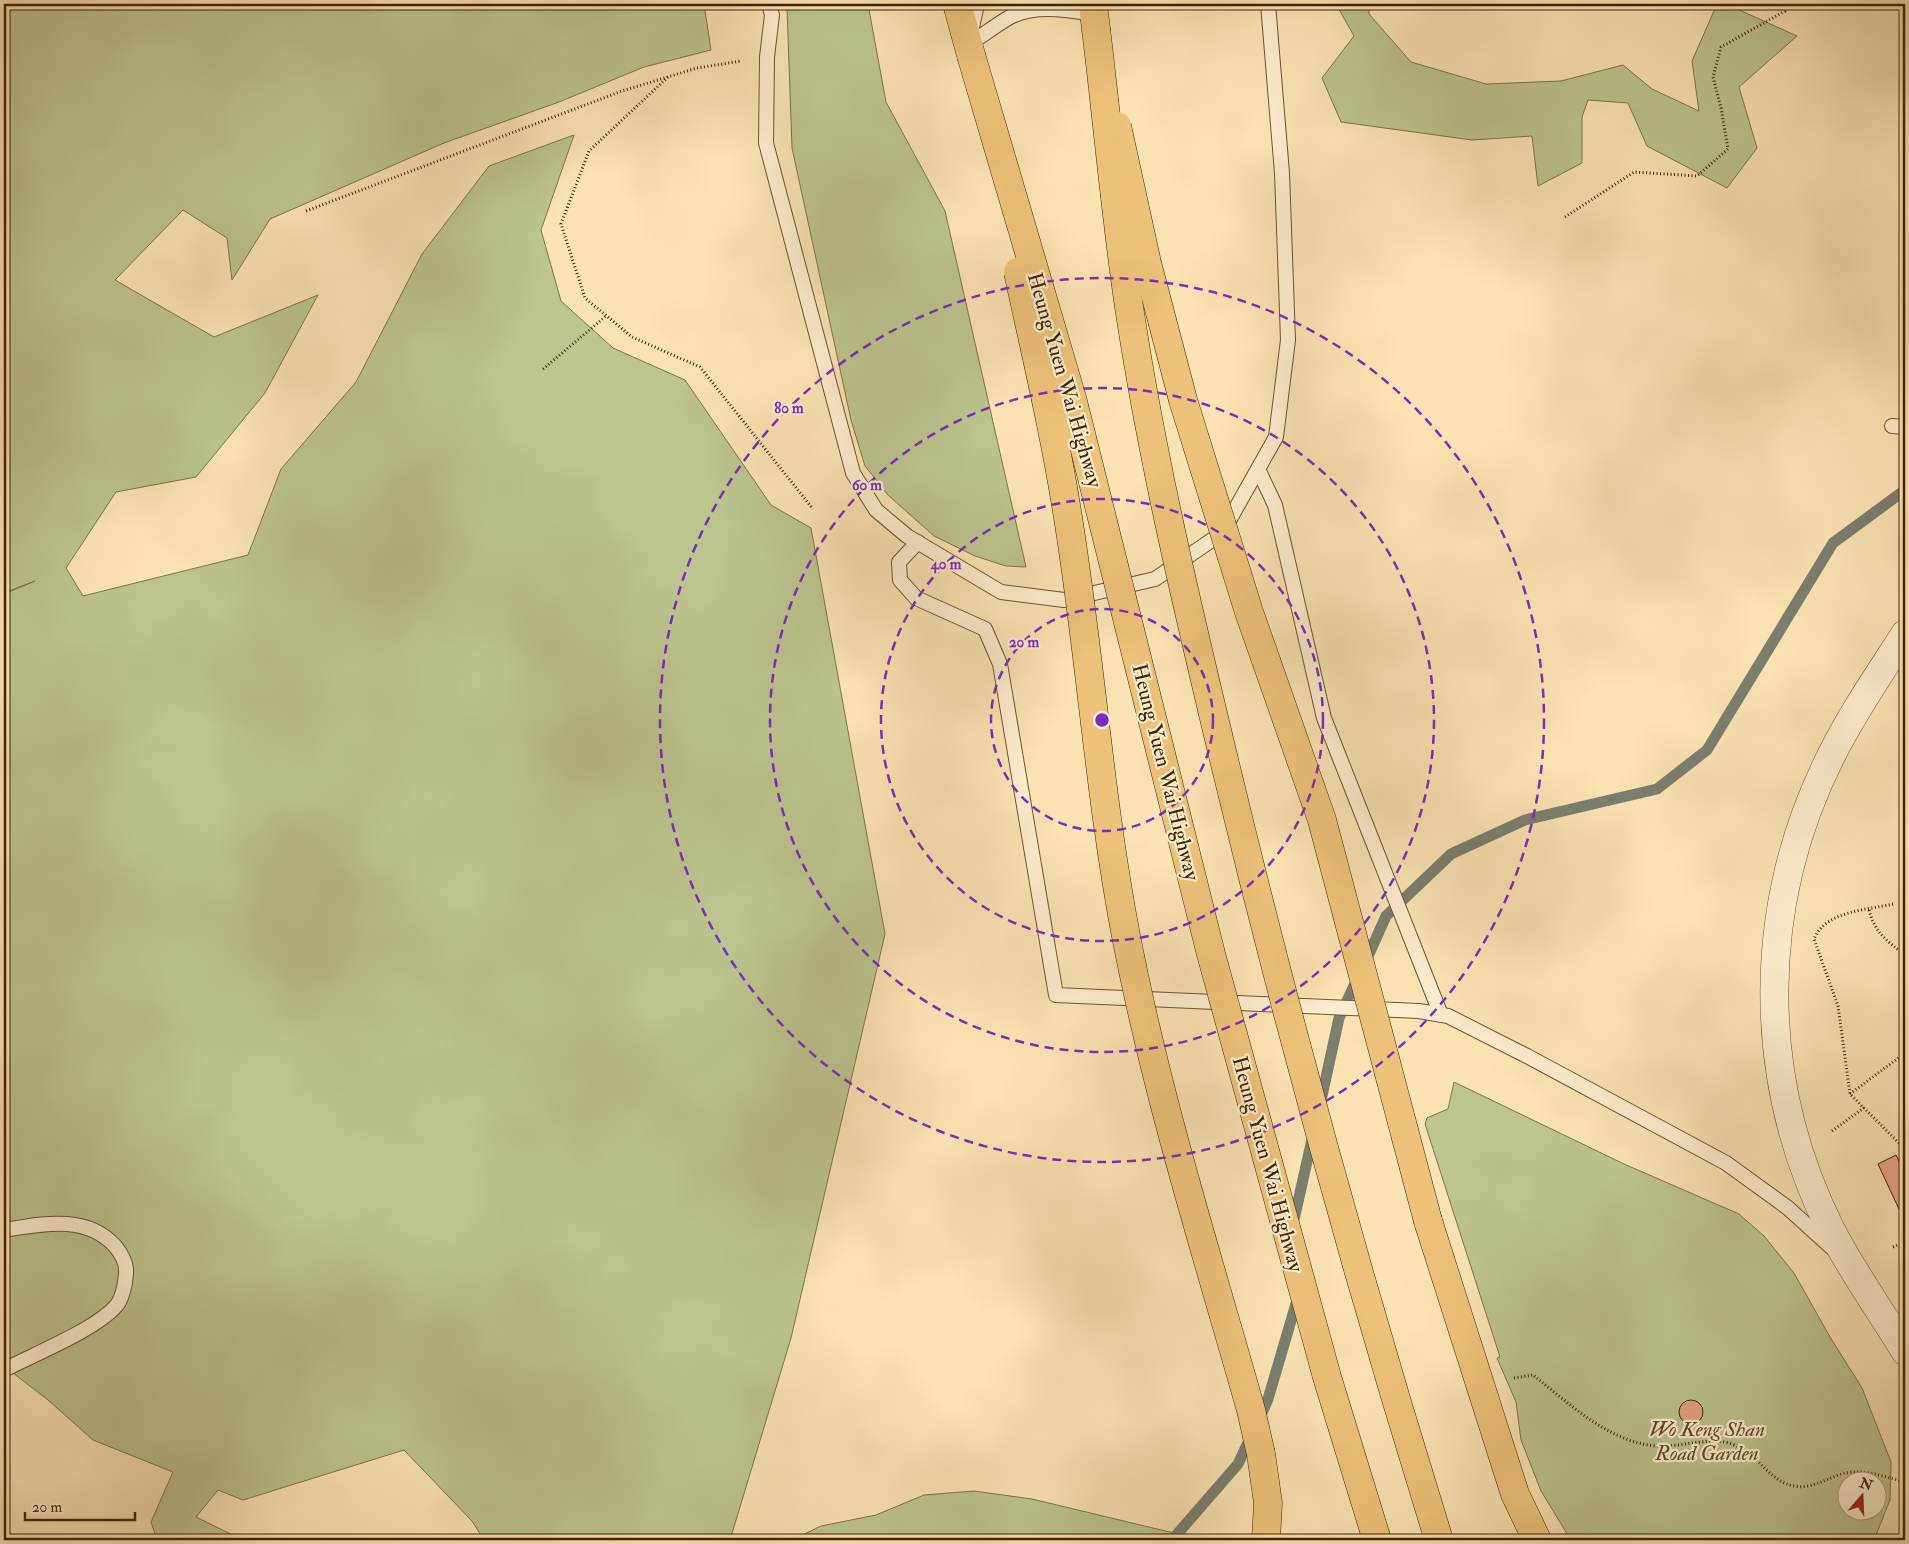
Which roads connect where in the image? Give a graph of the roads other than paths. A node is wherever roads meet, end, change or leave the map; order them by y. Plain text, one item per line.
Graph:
1 (769, 4) edge
2 (957, 4) edge
3 (977, 4) edge
4 (1268, 4) edge
5 (1093, 13) edge
6 (970, 50) junction
7 (1258, 470) junction
8 (918, 542) junction
9 (1905, 634) edge
10 (1441, 1015) junction
11 (4, 1230) edge
12 (1864, 1282) junction
13 (1905, 1351) edge
14 (4, 1370) edge
15 (1266, 1540) edge
16 (1377, 1540) edge
17 (1439, 1540) edge
18 (1537, 1540) edge

1 - 8 lane
2 - 6 highway, Heung Yuen Wai Highway
3 - 6 lane
4 - 7 lane
5 - 6 lane
5 - 17 highway, bridge
5 - 18 highway, bridge
6 - 15 highway, bridge
6 - 16 highway, Heung Yuen Wai Highway, bridge
7 - 8 lane
7 - 10 lane
8 - 10 lane
9 - 12 street
10 - 12 lane
11 - 14 lane
12 - 13 street

